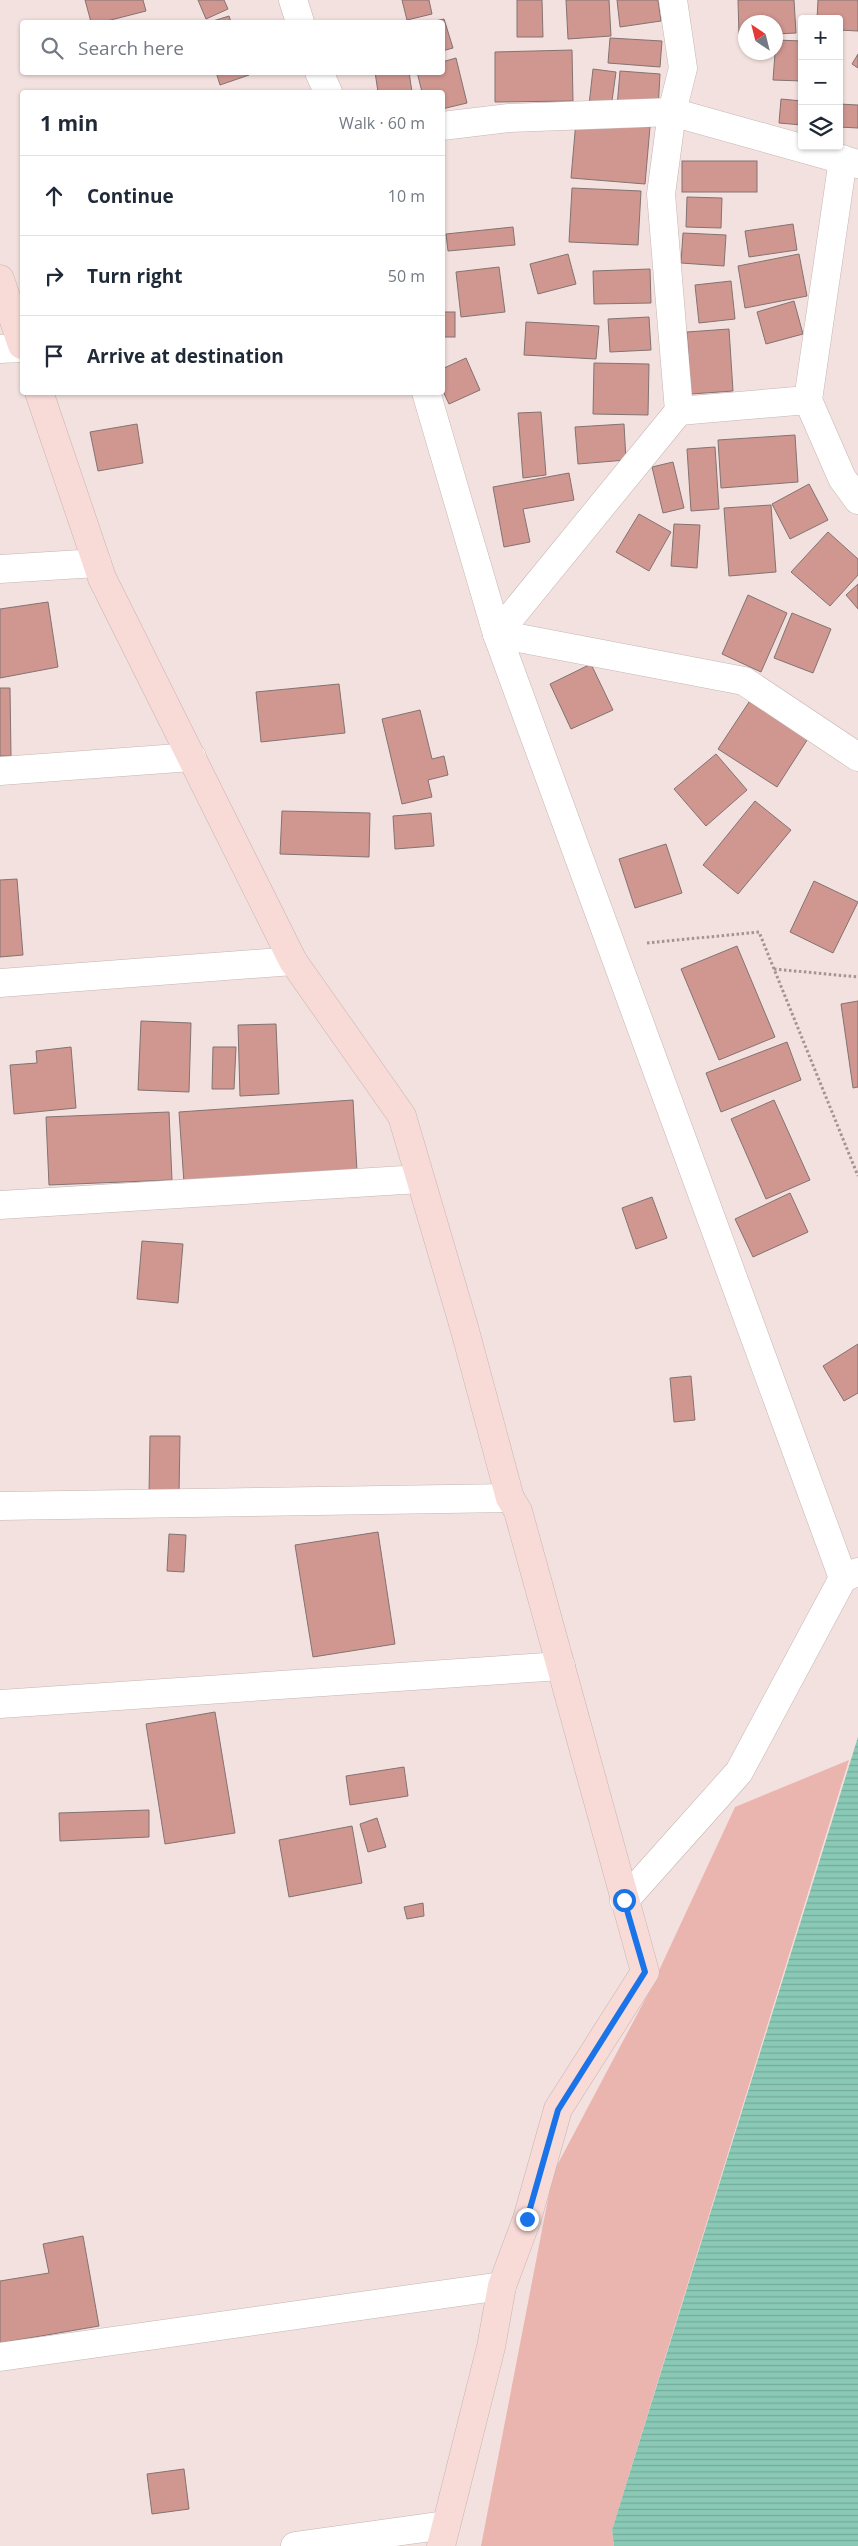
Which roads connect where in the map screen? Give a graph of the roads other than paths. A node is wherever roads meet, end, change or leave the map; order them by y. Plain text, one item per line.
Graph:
1 (293, 0) edge
2 (673, 0) edge
3 (299, 20) edge
4 (320, 75) edge
5 (327, 90) edge
6 (672, 112) junction
7 (445, 126) edge
8 (850, 162) edge
9 (0, 279) edge
10 (20, 340) edge
11 (20, 346) edge
12 (0, 349) edge
13 (40, 395) edge
14 (427, 395) edge
15 (808, 400) junction
16 (679, 411) junction
17 (850, 476) edge
18 (858, 500) edge
19 (97, 563) junction
20 (0, 569) edge
21 (497, 634) junction
22 (192, 757) junction
23 (858, 757) edge
24 (0, 771) edge
25 (293, 961) junction
26 (0, 983) edge
27 (420, 1179) junction
28 (0, 1205) edge
29 (510, 1498) junction
30 (0, 1506) edge
31 (850, 1575) edge
32 (561, 1666) junction
33 (0, 1704) edge
34 (624, 1900) junction
35 (502, 2286) junction
36 (0, 2357) edge
37 (443, 2536) edge
38 (295, 2546) edge

1 - 3 street
2 - 6 street
4 - 5 street
6 - 7 street
6 - 8 street
6 - 16 street
8 - 15 street
9 - 10 main road
11 - 12 street
13 - 19 main road
14 - 21 street
15 - 16 street
15 - 17 street
16 - 21 street
17 - 18 street
19 - 20 street
19 - 22 main road
21 - 23 street
21 - 31 street
22 - 24 street
22 - 25 main road
25 - 26 street
25 - 27 main road
27 - 28 street
27 - 29 main road
29 - 30 street
29 - 32 main road
31 - 34 street
32 - 33 street
32 - 34 main road
34 - 35 main road
35 - 36 street
35 - 37 main road
37 - 38 street

